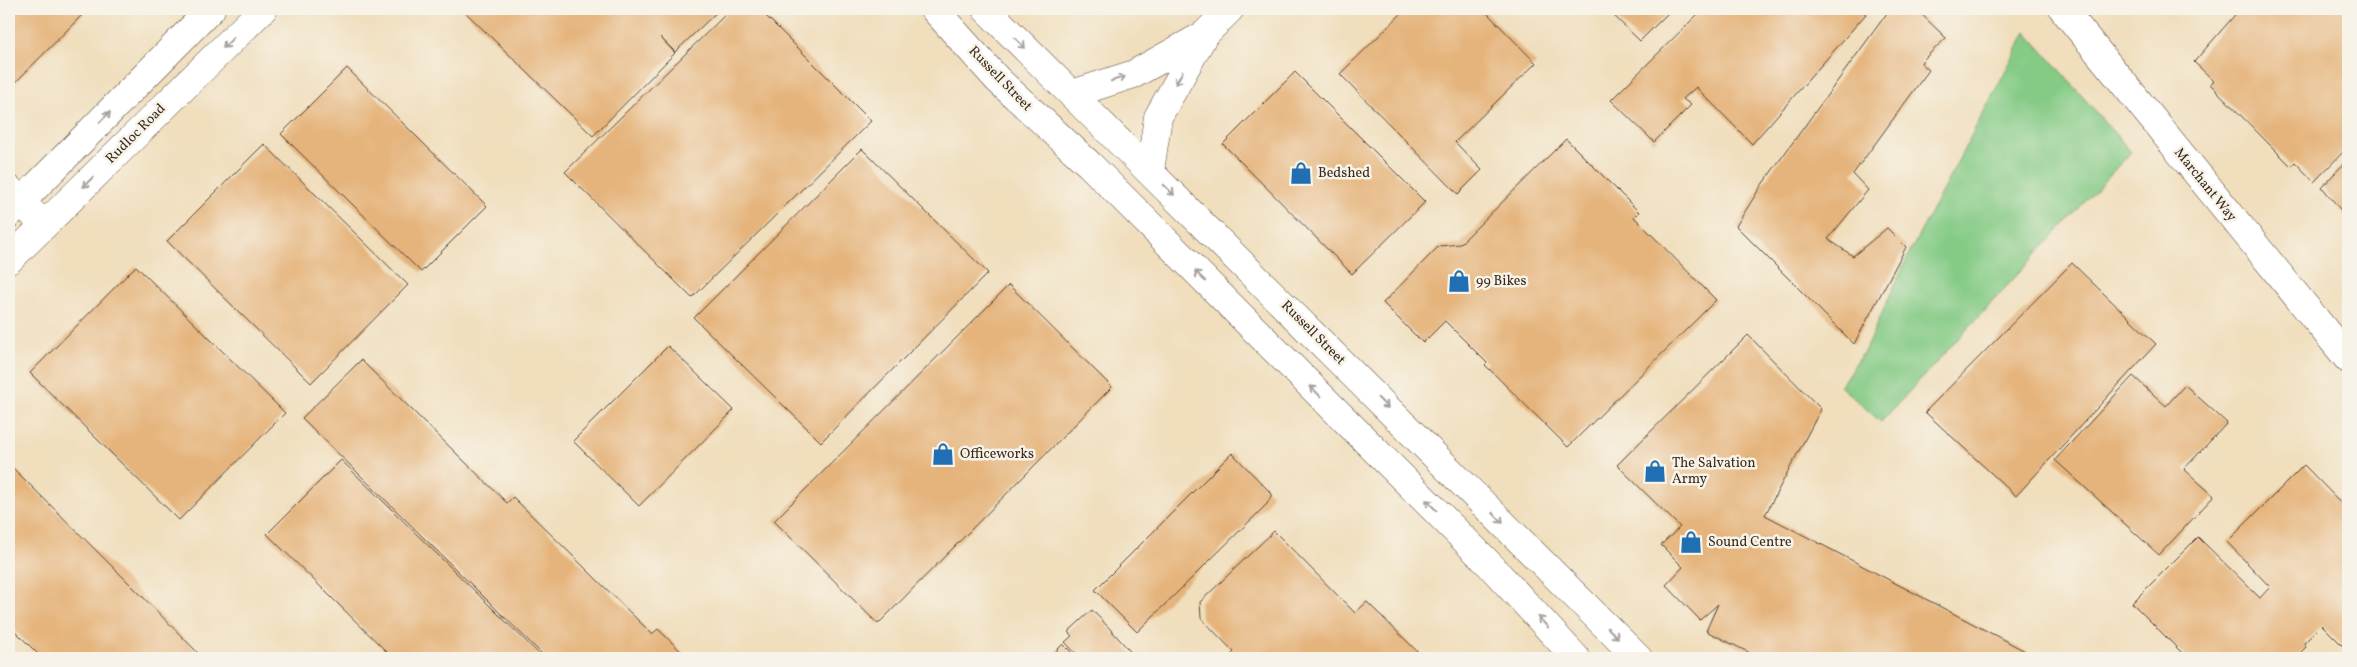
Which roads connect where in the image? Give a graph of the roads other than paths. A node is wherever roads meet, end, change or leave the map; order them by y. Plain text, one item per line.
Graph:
1 (211, 9) edge
2 (263, 9) edge
3 (934, 9) edge
4 (986, 9) edge
5 (1230, 9) edge
6 (2063, 9) edge
7 (1204, 36) junction
8 (1072, 94) junction
9 (1116, 138) junction
10 (1090, 165) junction
11 (1150, 171) junction
12 (13, 201) edge
13 (44, 225) junction
14 (9, 260) edge
15 (2348, 359) edge
16 (1576, 658) edge
17 (1638, 658) edge

12 -> 1 main road
2 -> 13 main road, Rudloc Road
3 - 10 main road, Russell Street
4 -> 8 main road, Russell Street
5 - 7 main road
6 - 15 main road, Marchant Way
8 -> 7 main road
7 -> 11 main road
8 - 9 main road, Russell Street
9 - 10 main road
9 - 11 main road, Russell Street
16 -> 10 main road, Russell Street
11 -> 17 main road, Russell Street
12 - 13 main road
13 - 14 main road, Rudloc Road

